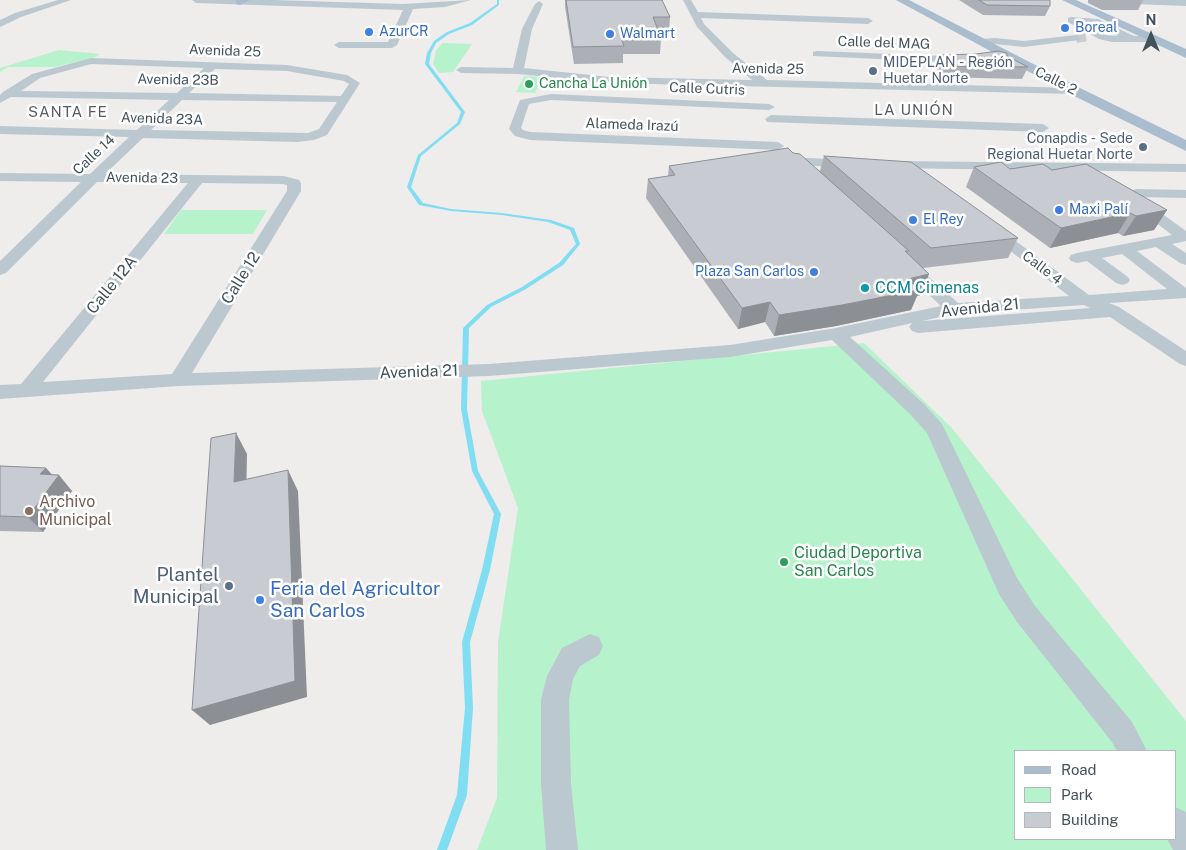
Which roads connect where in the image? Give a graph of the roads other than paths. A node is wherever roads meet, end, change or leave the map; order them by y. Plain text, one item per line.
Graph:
1 (67, 0) edge
2 (196, 0) edge
3 (467, 0) edge
4 (687, 0) edge
5 (902, 0) edge
6 (1067, 0) edge
7 (1107, 0) edge
8 (239, 1) edge
9 (1186, 3) edge
10 (539, 4) dead end
11 (409, 7) junction
12 (694, 15) junction
13 (868, 21) dead end
14 (1095, 21) junction
15 (1112, 21) junction
16 (0, 24) edge
17 (1076, 38) tunnel mouth
18 (1132, 39) junction
19 (1151, 39) junction
20 (981, 42) junction
21 (339, 46) dead end
22 (817, 54) dead end
23 (1186, 54) edge
24 (1009, 56) junction
25 (212, 66) junction
26 (461, 70) dead end
27 (518, 71) junction
28 (763, 83) junction
29 (1075, 91) junction
30 (180, 95) junction
31 (3, 96) edge
32 (345, 99) junction
33 (524, 102) joint
34 (769, 106) junction
35 (1043, 128) dead end
36 (0, 130) edge
37 (141, 133) junction
38 (775, 133) junction
39 (1186, 146) edge
40 (787, 162) junction
41 (905, 165) junction
42 (1186, 168) edge
43 (871, 169) junction
44 (0, 177) edge
45 (92, 178) junction
46 (198, 179) junction
47 (284, 180) joint
48 (1186, 194) edge
49 (982, 222) edge
50 (1185, 237) edge
51 (1158, 242) junction
52 (1125, 249) junction
53 (896, 255) edge
54 (1186, 260) edge
55 (0, 270) edge
56 (1122, 280) dead end
57 (1185, 298) edge
58 (1084, 299) junction
59 (954, 309) junction
60 (1113, 311) junction
61 (836, 334) junction
62 (1186, 360) edge
63 (178, 380) junction
64 (26, 391) junction
65 (0, 392) edge
66 (590, 646) dead end
67 (1132, 750) edge
68 (1176, 824) edge
69 (1186, 842) edge
70 (562, 850) edge

1 - 16 street
2 - 8 street
3 - 11 street
4 - 12 street
5 - 20 main road, Calle 2
6 - 15 main road
7 - 9 street
8 - 11 street
10 - 27 street
11 - 21 street
12 - 13 street
12 - 28 street
14 - 15 street
14 - 18 street
14 - 18 street
15 - 19 main road
17 - 20 street
18 - 19 street
19 - 23 main road
20 - 24 main road, Calle 2
22 - 24 street, Calle del MAG
24 - 29 main road, Calle 2
25 - 30 street, Calle 14
25 - 31 street, Avenida 25
25 - 32 street, Avenida 25
26 - 27 street, Avenida 25
27 - 28 street, Avenida 25
28 - 29 street, Avenida 25
28 - 34 street
29 - 39 main road, Calle 2
30 - 31 street, Avenida 23B
30 - 32 street, Avenida 23B
30 - 37 street, Calle 14
32 - 37 street, Avenida 23A
33 - 34 street, Calle Cutris
33 - 38 street, Alameda Irazú
34 - 38 street
35 - 38 street
36 - 37 street, Avenida 23A
37 - 45 street, Calle 14
38 - 40 street
40 - 43 street
40 - 43 street
41 - 42 street
41 - 43 street
41 - 43 street
44 - 45 street, Avenida 23
45 - 46 street, Avenida 23
45 - 55 street, Calle 14
46 - 47 street, Avenida 23
46 - 64 street, Calle 12A
47 - 63 street, Calle 12
48 - 50 street
49 - 58 street, Calle 4
50 - 51 street
51 - 52 street
51 - 54 street
52 - 56 street
52 - 57 street
53 - 59 street
57 - 58 street, Avenida 21
57 - 60 street, Avenida 21
58 - 59 street, Avenida 21
58 - 60 street, Calle 4
59 - 61 street, Avenida 21
60 - 61 street, Avenida 21
60 - 62 street, Calle 4
61 - 63 street, Avenida 21
61 - 67 street
63 - 64 street, Avenida 21
64 - 65 street, Avenida 21
66 - 70 street
68 - 69 street

